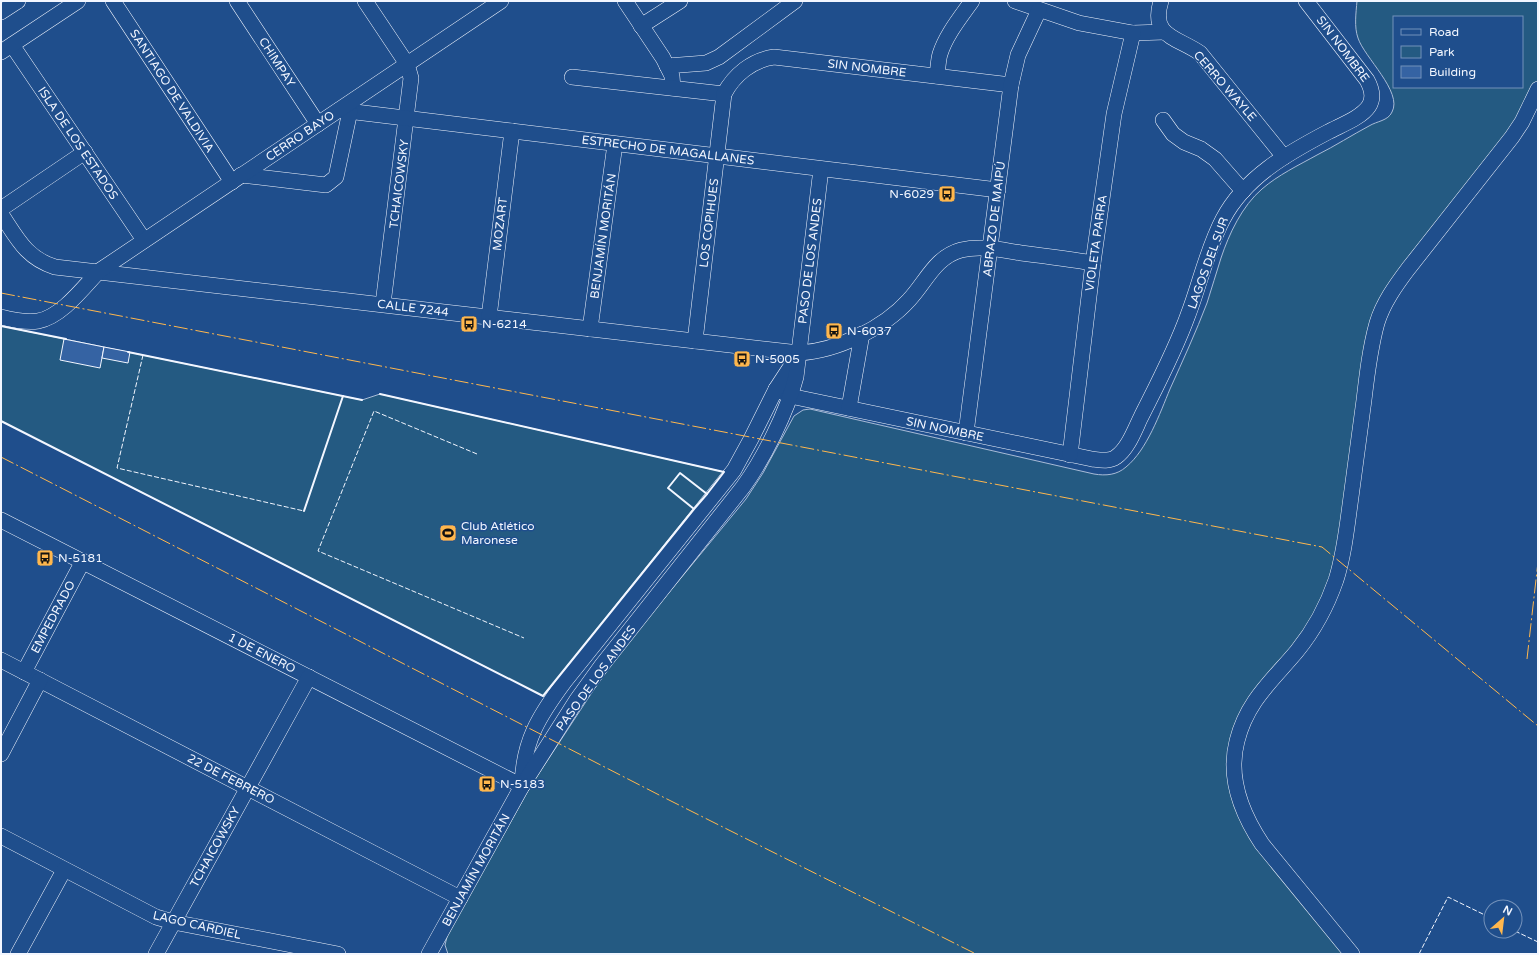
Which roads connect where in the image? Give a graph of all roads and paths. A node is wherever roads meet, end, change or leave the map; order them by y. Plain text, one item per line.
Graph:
1 (18, 1) edge
2 (78, 1) edge
3 (113, 1) edge
4 (237, 1) edge
5 (365, 1) edge
6 (625, 1) edge
7 (680, 1) edge
8 (795, 1) edge
9 (972, 1) edge
10 (1014, 1) edge
11 (1161, 1) edge
12 (1306, 1) edge
13 (497, 2) edge
14 (1039, 10) junction
15 (1, 12) edge
16 (641, 26) junction
17 (1164, 32) junction
18 (1133, 33) junction
19 (6, 49) edge
20 (407, 64) junction
21 (667, 66) junction
22 (937, 76) junction
23 (572, 77) dead end
24 (1011, 84) junction
25 (673, 88) junction
26 (727, 88) junction
27 (1538, 88) edge
28 (1372, 100) joint
29 (344, 110) junction
30 (407, 118) junction
31 (1163, 120) dead end
32 (318, 124) junction
33 (512, 131) junction
34 (615, 144) junction
35 (85, 152) junction
36 (717, 156) junction
37 (1284, 157) junction
38 (821, 169) junction
39 (236, 179) junction
40 (998, 190) junction
41 (1243, 191) junction
42 (1, 209) edge
43 (1, 214) edge
44 (144, 240) junction
45 (990, 248) junction
46 (1094, 263) junction
47 (98, 271) junction
48 (383, 304) junction
49 (1, 317) edge
50 (489, 317) junction
51 (590, 329) junction
52 (862, 334) junction
53 (695, 341) junction
54 (799, 353) junction
55 (776, 389) junction
56 (790, 396) junction
57 (848, 408) junction
58 (966, 433) junction
59 (1070, 455) junction
60 (1116, 457) joint
61 (1, 520) edge
62 (83, 562) junction
63 (1, 660) edge
64 (24, 672) junction
65 (309, 677) junction
66 (40, 680) junction
67 (1, 754) edge
68 (522, 786) junction
69 (247, 788) junction
70 (1, 836) edge
71 (64, 870) junction
72 (460, 898) junction
73 (173, 922) junction
74 (292, 950) edge
75 (18, 954) edge
76 (156, 954) edge
77 (338, 954) edge
78 (429, 954) edge
79 (1352, 954) edge

1 - 15 street
2 - 19 street
3 - 39 street, SANTIAGO DE VALDIVIA
4 - 32 street, CHIMPAY
5 - 20 street
6 - 16 street
7 - 16 street
8 - 21 street
9 - 22 street
10 - 14 street
11 - 17 street
12 - 28 street, SIN NOMBRE
13 - 20 street, CERRO BAYO
14 - 18 street
14 - 24 street, ABRAZO DE MAIPÚ
16 - 21 street
17 - 18 street
17 - 37 street, CERRO WAYLE
18 - 46 street, VIOLETA PARRA
19 - 35 street, ISLA DE LOS ESTADOS
20 - 29 street, CERRO BAYO
20 - 30 street, TCHAICOWSKY
21 - 25 street
22 - 24 street, SIN NOMBRE
22 - 26 street, SIN NOMBRE
23 - 25 street
24 - 40 street, ABRAZO DE MAIPÚ
25 - 26 street
26 - 36 street, LOS COPIHUES
27 - 79 street
28 - 37 street, LAGOS DEL SUR
29 - 30 street, ESTRECHO DE MAGALLANES
29 - 32 street, CERRO BAYO
29 - 39 street
30 - 33 street, ESTRECHO DE MAGALLANES
30 - 48 street, TCHAICOWSKY
31 - 41 street
32 - 39 street, CERRO BAYO
33 - 34 street, ESTRECHO DE MAGALLANES
33 - 50 street, MOZART
34 - 36 street, ESTRECHO DE MAGALLANES
34 - 51 street, BENJAMÍN MORITÁN
35 - 42 street
35 - 44 street, ISLA DE LOS ESTADOS
36 - 38 street, ESTRECHO DE MAGALLANES
36 - 53 street, LOS COPIHUES
37 - 41 street, LAGOS DEL SUR
38 - 40 street, ESTRECHO DE MAGALLANES
38 - 54 street, PASO DE LOS ANDES
39 - 44 street, CERRO BAYO
40 - 45 street, ABRAZO DE MAIPÚ
41 - 60 street, LAGOS DEL SUR
43 - 47 street, CALLE 7244
44 - 47 street, CERRO BAYO
45 - 46 street
45 - 52 street
45 - 58 street, ABRAZO DE MAIPÚ
46 - 59 street, VIOLETA PARRA
47 - 48 street, CALLE 7244
47 - 49 street, CERRO BAYO
48 - 50 street, CALLE 7244
50 - 51 street, CALLE 7244
51 - 53 street, CALLE 7244
52 - 54 street
52 - 57 street
53 - 54 street, CALLE 7244
54 - 55 street, PASO DE LOS ANDES
54 - 56 street, PASO DE LOS ANDES
55 - 56 street, SIN NOMBRE
55 - 68 street, PASO DE LOS ANDES
56 - 57 street, SIN NOMBRE
56 - 68 street, PASO DE LOS ANDES
57 - 58 street, SIN NOMBRE
58 - 59 street, SIN NOMBRE
59 - 60 street, SIN NOMBRE
61 - 62 street, 1 DE ENERO
62 - 64 street, EMPEDRADO
62 - 65 street, 1 DE ENERO
63 - 64 street, 22 DE FEBRERO
64 - 66 street, 22 DE FEBRERO
65 - 68 street, 1 DE ENERO
65 - 69 street, TCHAICOWSKY
66 - 67 street
66 - 69 street, 22 DE FEBRERO
68 - 72 street, BENJAMÍN MORITÁN
69 - 72 street, 22 DE FEBRERO
69 - 73 street, TCHAICOWSKY
70 - 71 street, LAGO CARDIEL
71 - 73 street, LAGO CARDIEL
71 - 75 street
72 - 78 street, BENJAMÍN MORITÁN
73 - 74 street, LAGO CARDIEL
73 - 76 street, TCHAICOWSKY
74 - 77 street, LAGO CARDIEL

